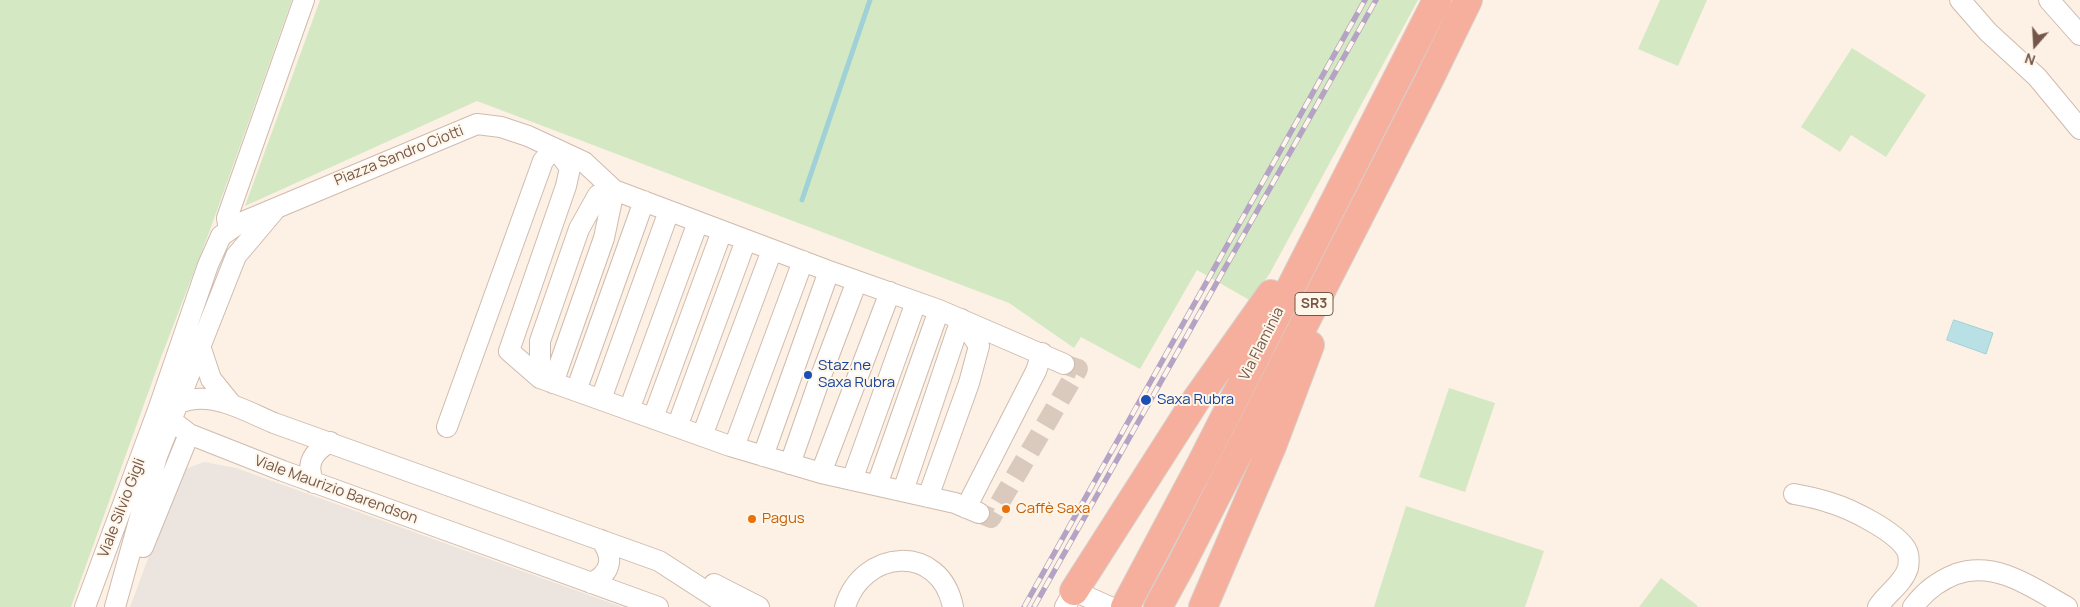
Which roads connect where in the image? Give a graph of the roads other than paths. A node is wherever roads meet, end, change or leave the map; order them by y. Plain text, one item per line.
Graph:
1 (304, 0) edge
2 (1437, 0) edge
3 (1468, 0) edge
4 (1960, 0) edge
5 (2049, 0) edge
6 (2080, 35) edge
7 (2080, 129) edge
8 (554, 148) junction
9 (614, 190) junction
10 (644, 202) junction
11 (274, 210) junction
12 (669, 211) junction
13 (1326, 218) junction
14 (698, 222) junction
15 (229, 230) junction
16 (722, 231) junction
17 (746, 240) junction
18 (772, 250) junction
19 (1341, 252) junction
20 (803, 262) junction
21 (829, 271) junction
22 (857, 281) junction
23 (890, 292) junction
24 (916, 302) junction
25 (939, 310) junction
26 (961, 319) junction
27 (201, 349) junction
28 (1042, 353) junction
29 (1064, 364) tunnel mouth
30 (547, 380) junction
31 (576, 391) junction
32 (601, 400) junction
33 (232, 405) junction
34 (173, 406) junction
35 (630, 410) junction
36 (653, 418) junction
37 (447, 427) dead end
38 (677, 427) junction
39 (189, 434) junction
40 (702, 436) junction
41 (330, 442) junction
42 (734, 447) junction
43 (763, 456) junction
44 (790, 464) junction
45 (822, 473) junction
46 (852, 480) junction
47 (314, 483) junction
48 (877, 485) junction
49 (903, 491) junction
50 (1794, 494) dead end
51 (928, 497) junction
52 (601, 540) junction
53 (659, 561) junction
54 (591, 583) junction
55 (1070, 599) edge
56 (85, 607) edge
57 (115, 607) edge
58 (119, 607) edge
59 (658, 607) edge
60 (730, 607) edge
61 (760, 607) edge
62 (845, 607) edge
63 (953, 607) edge
64 (1110, 607) edge
65 (1125, 607) edge
66 (1158, 607) edge
67 (1203, 607) edge
68 (1878, 607) edge
69 (1913, 607) edge
70 (2067, 607) edge

1 - 15 street
2 - 13 highway, Via Flaminia / SR3
3 - 19 highway, Via Flaminia / SR3
4 - 7 street
5 - 6 street
8 - 9 street, Piazza Sandro Ciotti
8 - 11 street, Piazza Sandro Ciotti
8 - 30 street
8 - 37 street
9 - 10 street
9 - 30 street
9 - 30 street
10 - 12 street
10 - 31 street
11 - 15 street, Piazza Sandro Ciotti
11 - 27 street, Piazza Sandro Ciotti
12 - 14 street
12 - 32 street
13 - 55 highway
13 - 65 highway, Via Flaminia / SR3
14 - 16 street
14 - 35 street
15 - 34 street, Piazza Sandro Ciotti
16 - 17 street
16 - 36 street
17 - 18 street
17 - 38 street
18 - 20 street
18 - 40 street
19 - 66 highway, Via Flaminia / SR3
19 - 67 highway
20 - 21 street
20 - 42 street
21 - 22 street
21 - 43 street
22 - 23 street
22 - 44 street
23 - 24 street
23 - 45 street
24 - 25 street
24 - 46 street
25 - 26 street
25 - 48 street
26 - 28 street
26 - 49 street
26 - 51 street
27 - 33 street
27 - 34 street, Piazza Sandro Ciotti
28 - 29 street
28 - 51 street
30 - 31 street
31 - 32 street
32 - 35 street
33 - 34 street
33 - 41 street
34 - 39 street, Viale Maurizio Barendson
34 - 56 street, Viale Silvio Gigli
34 - 57 street
35 - 36 street
36 - 38 street
38 - 40 street
39 - 47 street, Viale Maurizio Barendson
39 - 58 street
40 - 42 street
41 - 47 street
41 - 52 street
42 - 43 street
43 - 44 street
44 - 45 street
45 - 46 street
46 - 48 street
47 - 54 street, Viale Maurizio Barendson
48 - 49 street
49 - 51 street
50 - 68 street
52 - 53 street
52 - 54 street
53 - 60 street
53 - 61 street
54 - 59 street, Viale Maurizio Barendson
55 - 64 street
62 - 63 street
69 - 70 street

